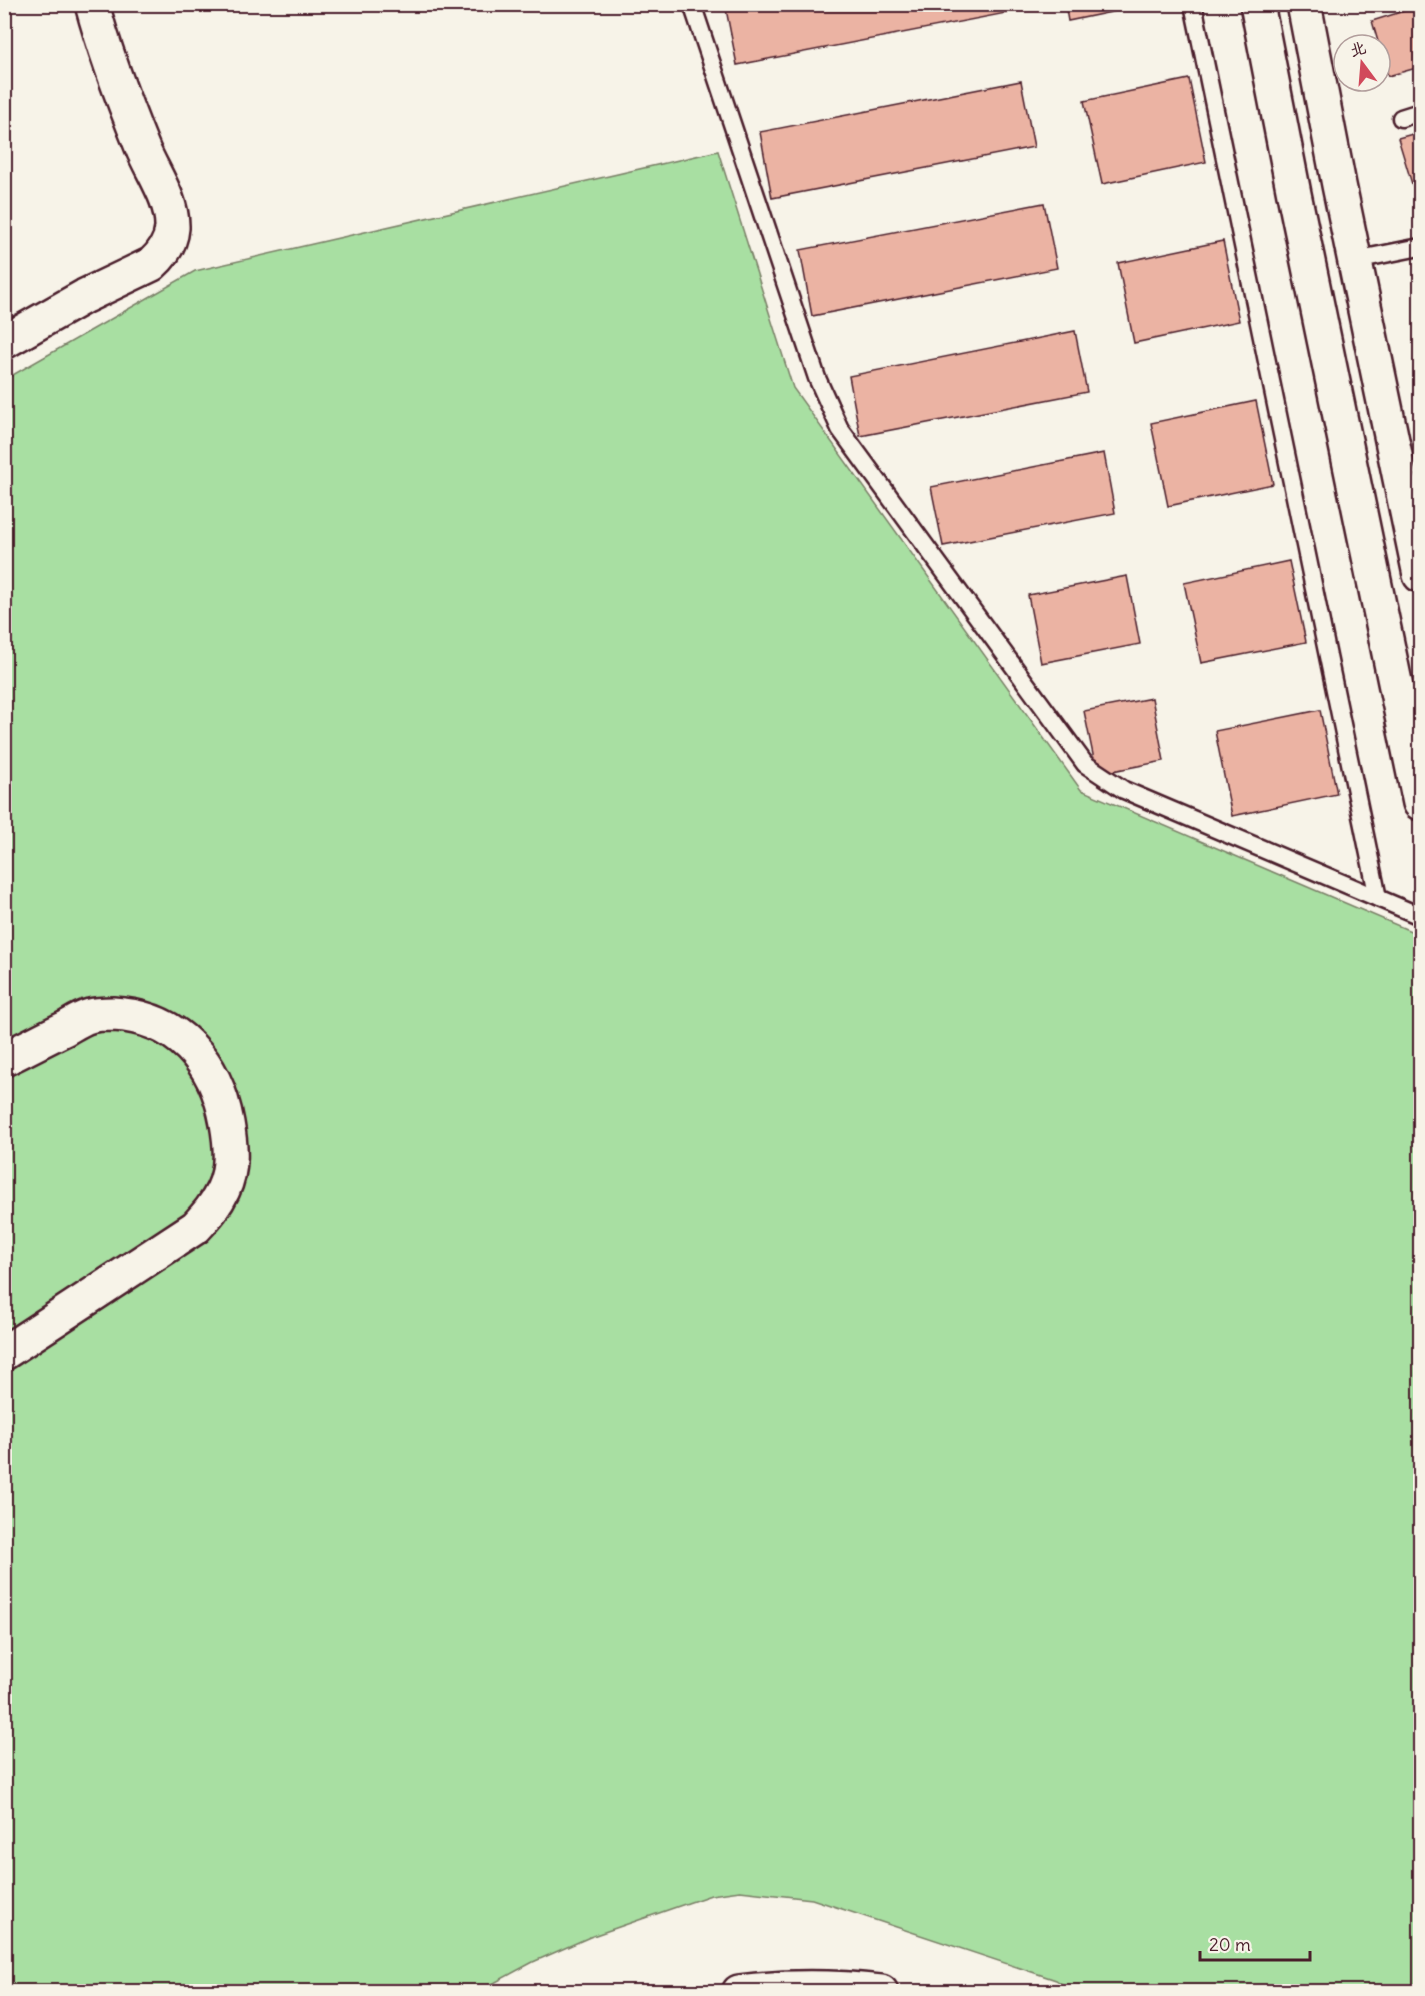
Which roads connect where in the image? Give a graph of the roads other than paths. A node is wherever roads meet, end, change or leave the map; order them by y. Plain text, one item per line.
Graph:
1 (92, 4) edge
2 (692, 4) edge
3 (1193, 4) edge
4 (1257, 4) edge
5 (1305, 5) edge
6 (1420, 112) edge
7 (1401, 118) dead end
8 (1420, 247) edge
9 (1355, 260) junction
10 (4, 342) edge
11 (1420, 575) edge
12 (1420, 803) edge
13 (1378, 898) junction
14 (1420, 916) edge
15 (4, 1059) edge
16 (4, 1353) edge
17 (739, 1992) edge
18 (881, 1992) edge

1 - 10 main road
2 - 13 lane
3 - 13 lane
4 - 12 main road
5 - 9 main road
6 - 7 lane
8 - 9 lane
9 - 11 main road
13 - 14 lane
15 - 16 main road
17 - 18 main road

